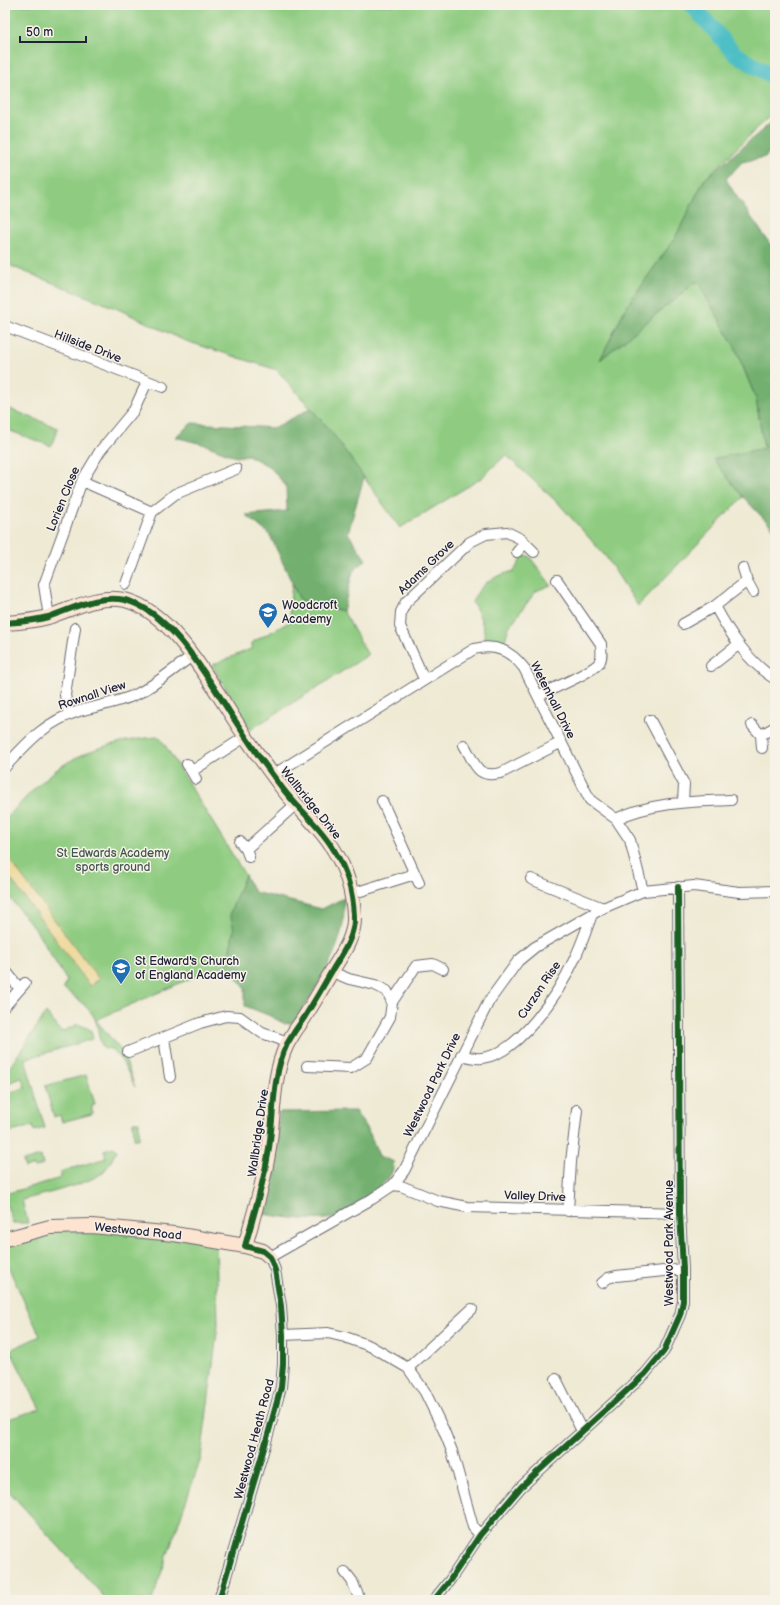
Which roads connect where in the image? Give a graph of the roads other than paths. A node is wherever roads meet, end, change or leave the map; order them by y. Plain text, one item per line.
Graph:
1 (5, 326) edge
2 (147, 382) junction
3 (163, 388) dead end
4 (236, 469) dead end
5 (82, 481) junction
6 (152, 512) junction
7 (526, 543) junction
8 (517, 552) dead end
9 (534, 552) dead end
10 (743, 568) dead end
11 (556, 580) dead end
12 (747, 581) junction
13 (126, 584) dead end
14 (753, 592) dead end
15 (715, 606) junction
16 (49, 617) junction
17 (5, 624) edge
18 (683, 624) dead end
19 (75, 628) dead end
20 (738, 645) junction
21 (192, 656) junction
22 (711, 666) dead end
23 (424, 679) junction
24 (775, 679) edge
25 (538, 696) junction
26 (69, 715) junction
27 (650, 720) dead end
28 (752, 725) dead end
29 (775, 726) edge
30 (761, 735) junction
31 (245, 737) junction
32 (560, 743) junction
33 (464, 745) dead end
34 (762, 748) dead end
35 (5, 767) edge
36 (192, 771) dead end
37 (273, 774) junction
38 (382, 800) dead end
39 (731, 800) dead end
40 (683, 802) junction
41 (296, 804) junction
42 (616, 819) junction
43 (245, 849) dead end
44 (531, 879) dead end
45 (678, 887) junction
46 (643, 891) junction
47 (775, 891) edge
48 (351, 894) junction
49 (603, 908) junction
50 (591, 917) junction
51 (443, 969) dead end
52 (5, 970) edge
53 (332, 972) junction
54 (392, 1002) junction
55 (5, 1006) edge
56 (164, 1038) junction
57 (288, 1042) junction
58 (128, 1052) dead end
59 (461, 1055) junction
60 (307, 1066) dead end
61 (170, 1077) dead end
62 (577, 1110) dead end
63 (393, 1185) junction
64 (568, 1211) junction
65 (680, 1213) junction
66 (5, 1239) edge
67 (245, 1246) junction
68 (270, 1257) junction
69 (683, 1269) junction
70 (602, 1283) dead end
71 (472, 1310) dead end
72 (283, 1335) junction
73 (408, 1368) junction
74 (556, 1379) dead end
75 (582, 1431) junction
76 (480, 1535) junction
77 (345, 1572) dead end
78 (219, 1600) edge
79 (360, 1600) edge
80 (434, 1600) edge

1 - 2 street, Hillside Drive
2 - 3 street, Hillside Drive
2 - 5 street, Lorien Close
4 - 6 street
5 - 6 street
5 - 16 street, Lorien Close
6 - 13 street
7 - 8 street
7 - 9 street, Adams Grove
7 - 23 street, Adams Grove
10 - 12 street
11 - 25 street
12 - 14 street
12 - 15 street
15 - 18 street
15 - 20 street
16 - 17 street, Wallbridge Drive
16 - 21 street, Wallbridge Drive
19 - 26 street
20 - 22 street
20 - 24 street
21 - 26 street, Rownall View
21 - 31 street, Wallbridge Drive
23 - 25 street, Wetenhall Drive
23 - 37 street, Wetenhall Drive
25 - 32 street, Wetenhall Drive
26 - 35 street, Rownall View
27 - 40 street
28 - 30 street
29 - 30 street
30 - 34 street
31 - 36 street
31 - 37 street, Wallbridge Drive
32 - 33 street
32 - 42 street, Wetenhall Drive
37 - 41 street, Wallbridge Drive
38 - 48 street
39 - 40 street
40 - 42 street
41 - 43 street
41 - 48 street, Wallbridge Drive
42 - 46 street, Wetenhall Drive
44 - 49 street
45 - 46 street, Westwood Park Drive
45 - 47 street, Westwood Park Drive
45 - 65 street, Westwood Park Avenue
46 - 49 street, Westwood Park Drive
48 - 53 street, Wallbridge Drive
49 - 50 street, Westwood Park Drive
50 - 59 street, Westwood Park Drive
50 - 59 street, Curzon Rise
51 - 54 street
52 - 55 street
53 - 54 street
53 - 57 street, Wallbridge Drive
54 - 60 street
56 - 57 street
56 - 58 street
56 - 61 street
57 - 67 street, Wallbridge Drive
59 - 63 street, Westwood Park Drive
62 - 64 street
63 - 64 street, Valley Drive
63 - 68 street, Westwood Park Drive
64 - 65 street, Valley Drive
65 - 69 street, Westwood Park Avenue
66 - 67 street, Westwood Road
67 - 68 street, Westwood Road
68 - 72 street, Westwood Heath Road
69 - 70 street
69 - 75 street, Westwood Park Avenue
71 - 73 street
72 - 73 street
72 - 78 street, Westwood Heath Road
73 - 76 street
74 - 75 street
75 - 76 street, Westwood Park Avenue
76 - 80 street, Westwood Park Avenue
77 - 79 street

